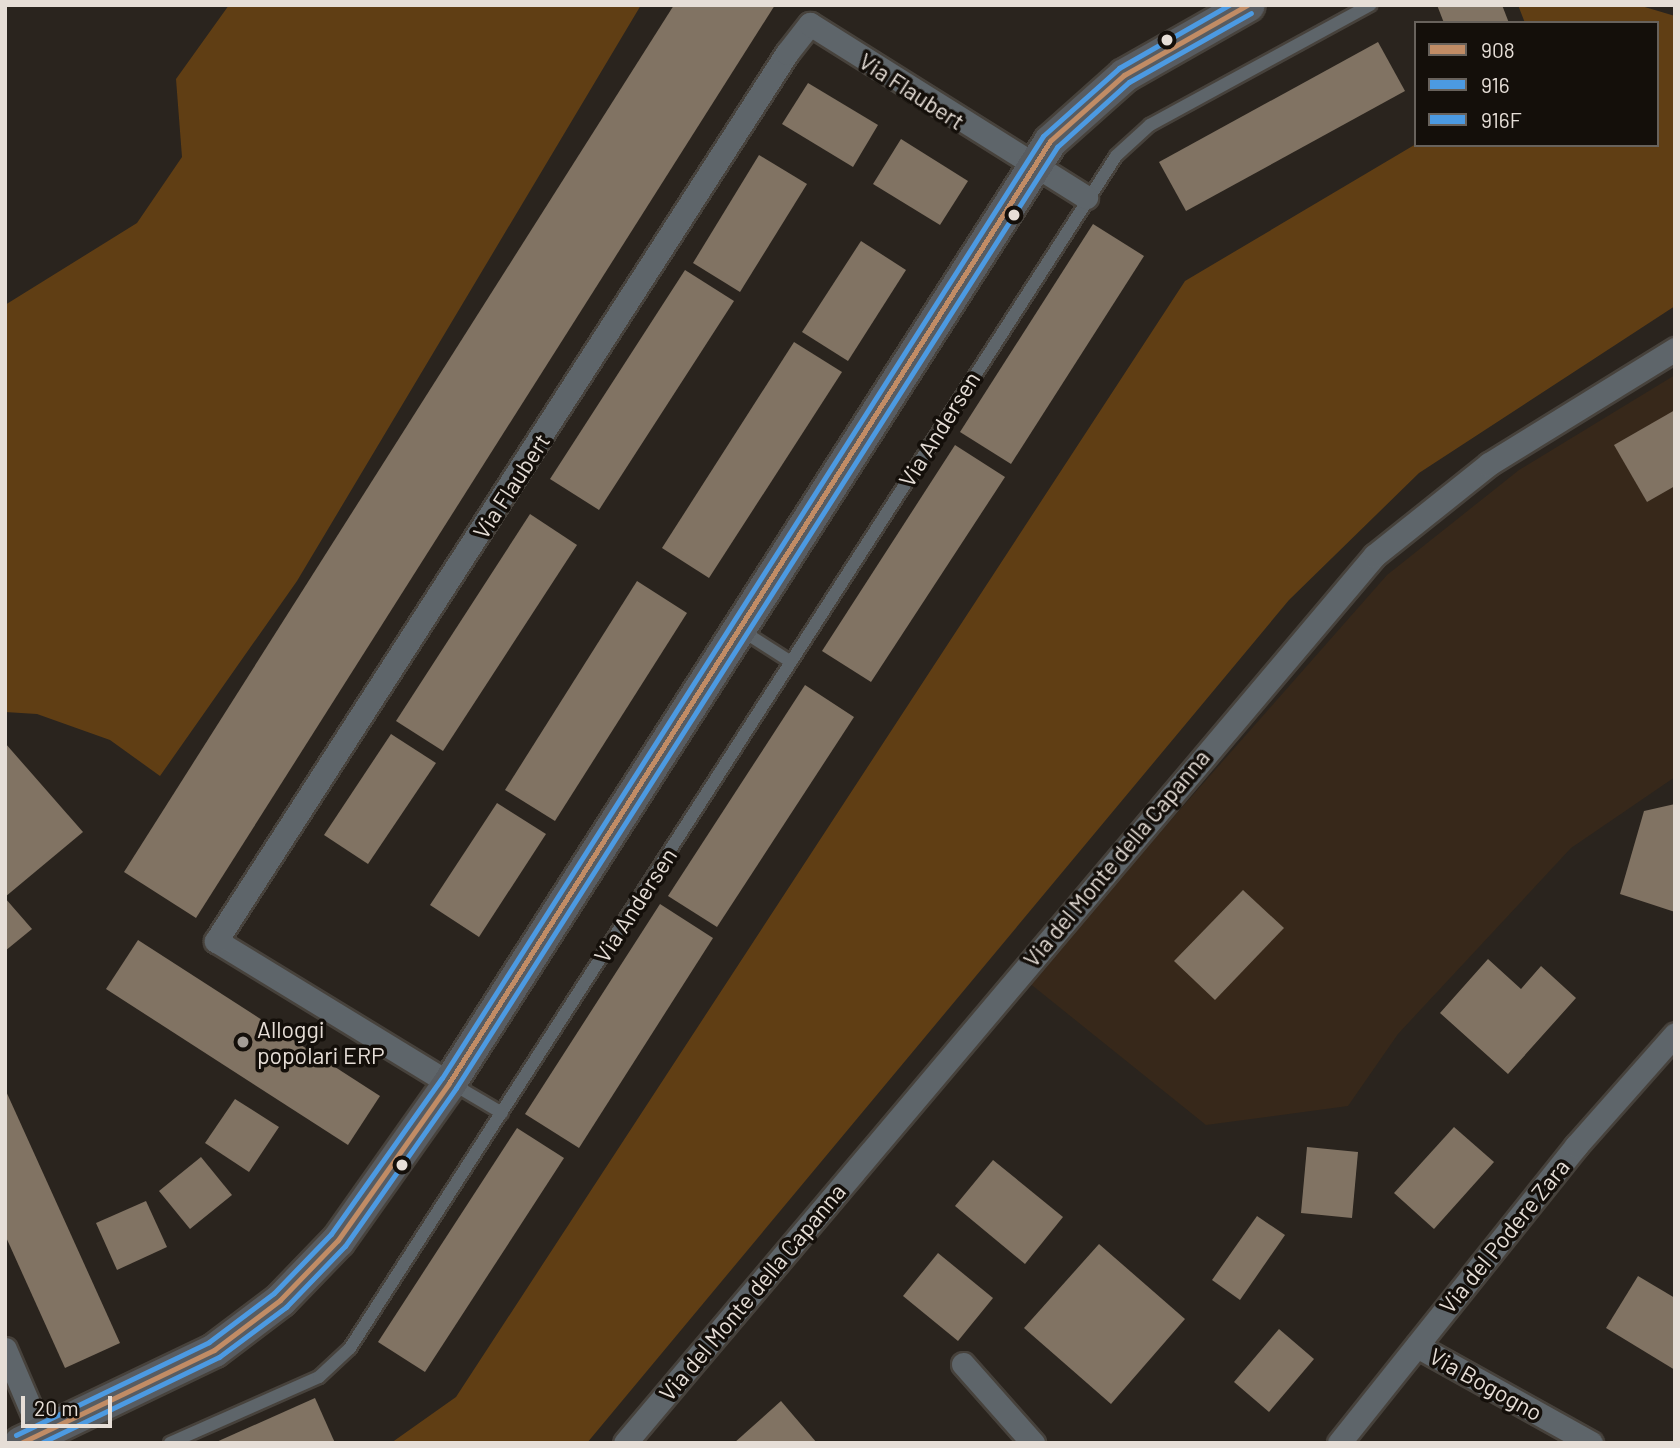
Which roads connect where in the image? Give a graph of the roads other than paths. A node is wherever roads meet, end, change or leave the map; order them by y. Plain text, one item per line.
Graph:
1 (1247, 5) edge
2 (1370, 5) edge
3 (1032, 168) junction
4 (1086, 197) junction
5 (1675, 349) edge
6 (740, 629) junction
7 (791, 662) junction
8 (1675, 1034) edge
9 (449, 1083) junction
10 (502, 1113) junction
11 (1417, 1346) junction
12 (5, 1349) edge
13 (963, 1364) dead end
14 (36, 1439) edge
15 (170, 1443) edge
16 (625, 1443) edge
17 (1033, 1443) edge
18 (1339, 1443) edge
19 (1591, 1443) edge

1 - 3 street
2 - 4 lane, Via Andersen
3 - 4 street
3 - 6 street
3 - 9 street, Via Flaubert
4 - 7 lane, Via Andersen
5 - 16 street, Via del Monte della Capanna
6 - 7 lane
6 - 9 street
7 - 10 lane, Via Andersen
8 - 11 street, Via del Podere Zara
9 - 10 lane
9 - 14 street
10 - 15 lane, Via Andersen
11 - 18 street, Via del Podere Zara
11 - 19 street, Via Bogogno
12 - 14 street
13 - 17 street

